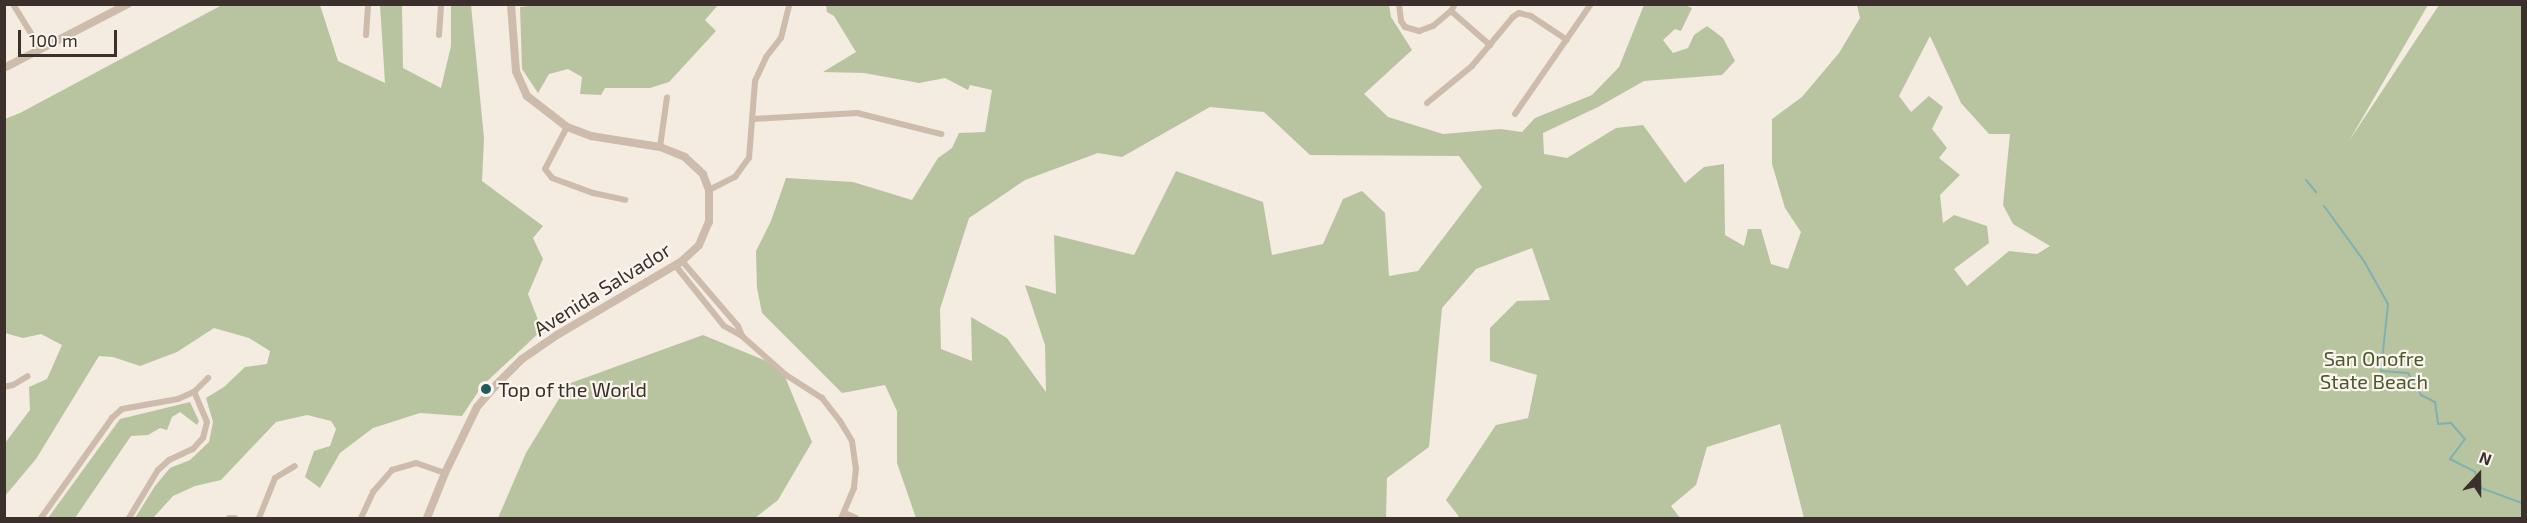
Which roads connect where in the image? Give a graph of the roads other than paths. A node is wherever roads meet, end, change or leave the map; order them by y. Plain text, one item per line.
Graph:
1 (13, 4) edge
2 (128, 4) edge
3 (368, 4) edge
4 (441, 4) edge
5 (511, 4) edge
6 (1399, 4) edge
7 (1455, 4) edge
8 (1591, 4) edge
9 (119, 6) edge
10 (789, 6) dead end
11 (1451, 11) junction
12 (366, 34) dead end
13 (440, 35) dead end
14 (1567, 40) junction
15 (1490, 45) junction
16 (40, 48) junction
17 (4, 68) edge
18 (667, 97) dead end
19 (1427, 103) dead end
20 (1515, 114) dead end
21 (753, 119) junction
22 (567, 127) junction
23 (941, 134) dead end
24 (660, 147) junction
25 (709, 190) junction
26 (625, 201) dead end
27 (678, 263) junction
28 (742, 336) junction
29 (28, 376) dead end
30 (208, 378) dead end
31 (4, 387) edge
32 (194, 392) junction
33 (295, 466) dead end
34 (445, 473) junction
35 (843, 516) edge
36 (41, 519) edge
37 (129, 519) edge
38 (230, 519) edge
39 (235, 519) edge
40 (259, 519) edge
41 (361, 519) edge
42 (427, 519) edge
43 (856, 519) edge

1 - 16 street
2 - 9 street
3 - 12 street
4 - 13 street
5 - 22 street, Avenida Salvador
6 - 11 street
7 - 11 street
8 - 14 street
9 - 16 street
10 - 21 street
11 - 15 street
14 - 15 street
14 - 20 street
15 - 19 street
16 - 17 street
18 - 24 street
21 - 23 street
21 - 25 street
22 - 24 street, Avenida Salvador
22 - 26 street
24 - 25 street, Avenida Salvador
25 - 27 street, Avenida Salvador
27 - 28 street
27 - 28 street
27 - 34 street, Avenida Salvador
28 - 35 street
29 - 31 street
30 - 32 street
32 - 36 street
32 - 37 street
33 - 40 street
34 - 41 street
34 - 42 street, Avenida Salvador
35 - 43 street
38 - 39 street

